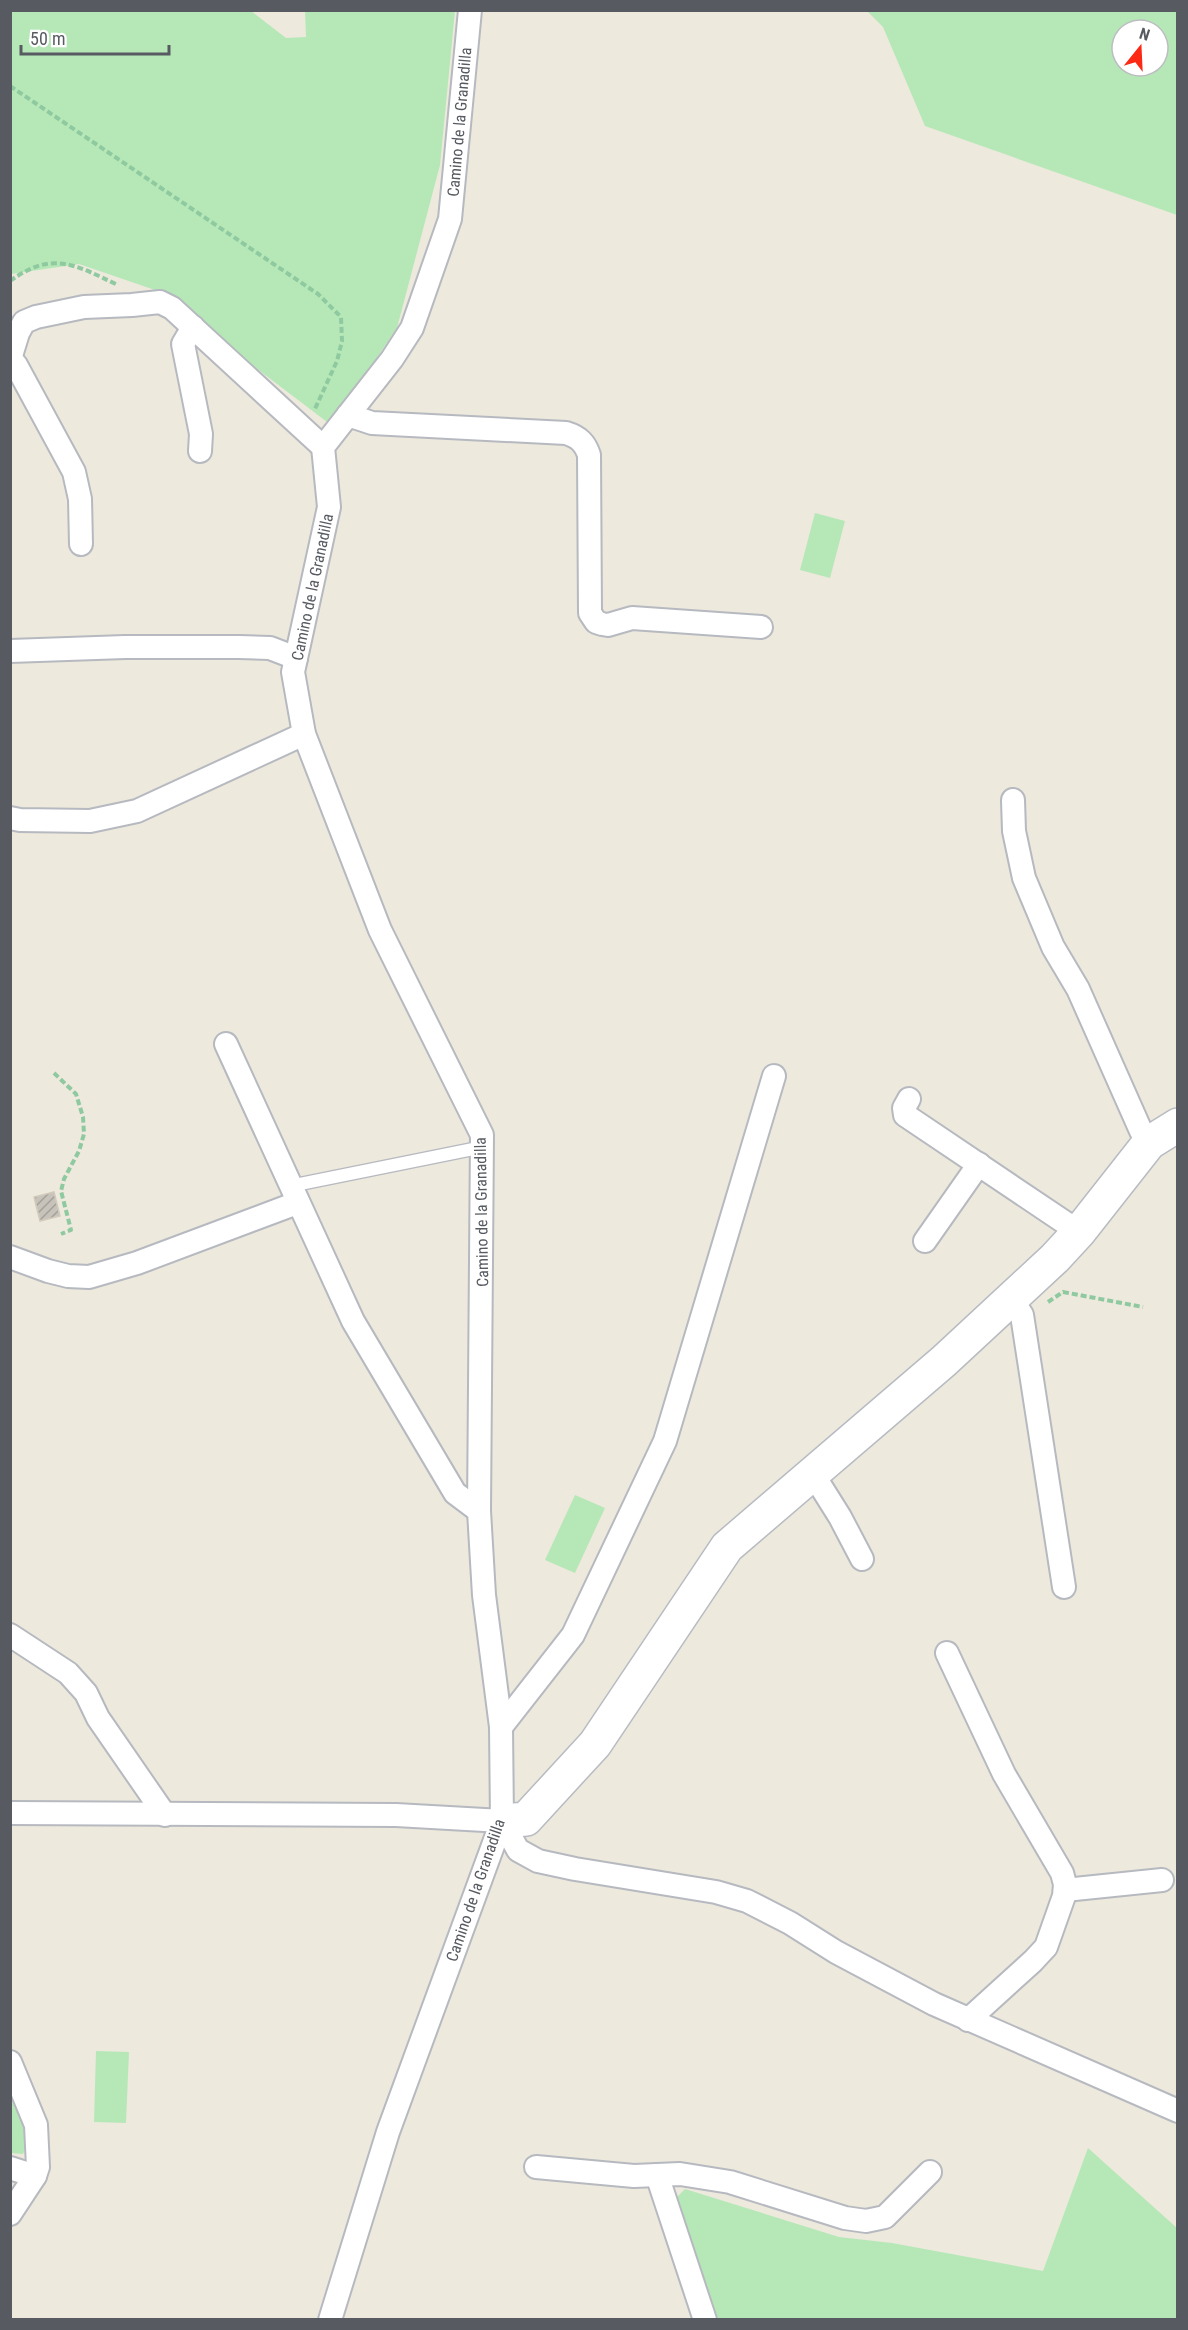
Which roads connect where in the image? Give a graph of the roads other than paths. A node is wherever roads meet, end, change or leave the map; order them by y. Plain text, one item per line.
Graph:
1 (470, 10) edge
2 (193, 327) junction
3 (10, 359) edge
4 (348, 415) junction
5 (316, 439) junction
6 (200, 451) dead end
7 (81, 544) dead end
8 (761, 627) dead end
9 (10, 651) edge
10 (296, 658) junction
11 (304, 734) junction
12 (1013, 800) dead end
13 (10, 818) edge
14 (226, 1044) dead end
15 (774, 1076) dead end
16 (909, 1099) dead end
17 (1178, 1125) edge
18 (1149, 1143) junction
19 (483, 1147) junction
20 (978, 1164) junction
21 (293, 1195) junction
22 (1079, 1232) junction
23 (925, 1240) dead end
24 (10, 1257) edge
25 (1011, 1298) junction
26 (813, 1474) junction
27 (479, 1511) junction
28 (862, 1559) dead end
29 (1064, 1587) dead end
30 (10, 1635) edge
31 (947, 1653) dead end
32 (501, 1727) junction
33 (10, 1813) edge
34 (165, 1815) junction
35 (502, 1821) junction
36 (1162, 1880) dead end
37 (1065, 1890) junction
38 (968, 2020) junction
39 (10, 2062) edge
40 (1178, 2111) edge
41 (536, 2167) dead end
42 (10, 2168) edge
43 (930, 2172) dead end
44 (657, 2175) junction
45 (35, 2176) junction
46 (10, 2214) edge
47 (330, 2319) edge
48 (705, 2319) edge

1 - 4 street, Camino de la Granadilla
2 - 3 street
2 - 5 street
2 - 6 street
3 - 7 street
4 - 5 street, Camino de la Granadilla
4 - 8 street
5 - 10 street, Camino de la Granadilla
9 - 10 street
10 - 11 street, Camino de la Granadilla
11 - 13 street
11 - 19 street, Camino de la Granadilla
12 - 18 street
14 - 21 street
15 - 32 street
16 - 20 street
17 - 18 street
18 - 22 street
19 - 21 lane
19 - 27 street, Camino de la Granadilla
20 - 22 street
20 - 23 street
21 - 24 street
21 - 27 street
22 - 25 street
25 - 26 street
25 - 29 street
26 - 28 street
26 - 35 street
27 - 32 street, Camino de la Granadilla
30 - 34 street
31 - 37 street
32 - 35 street, Camino de la Granadilla
33 - 34 street
34 - 35 street
35 - 38 street
35 - 47 street, Camino de la Granadilla
36 - 37 street
37 - 38 street
38 - 40 street
39 - 45 street
41 - 44 street
42 - 45 street
43 - 44 street
44 - 48 street
45 - 46 street

